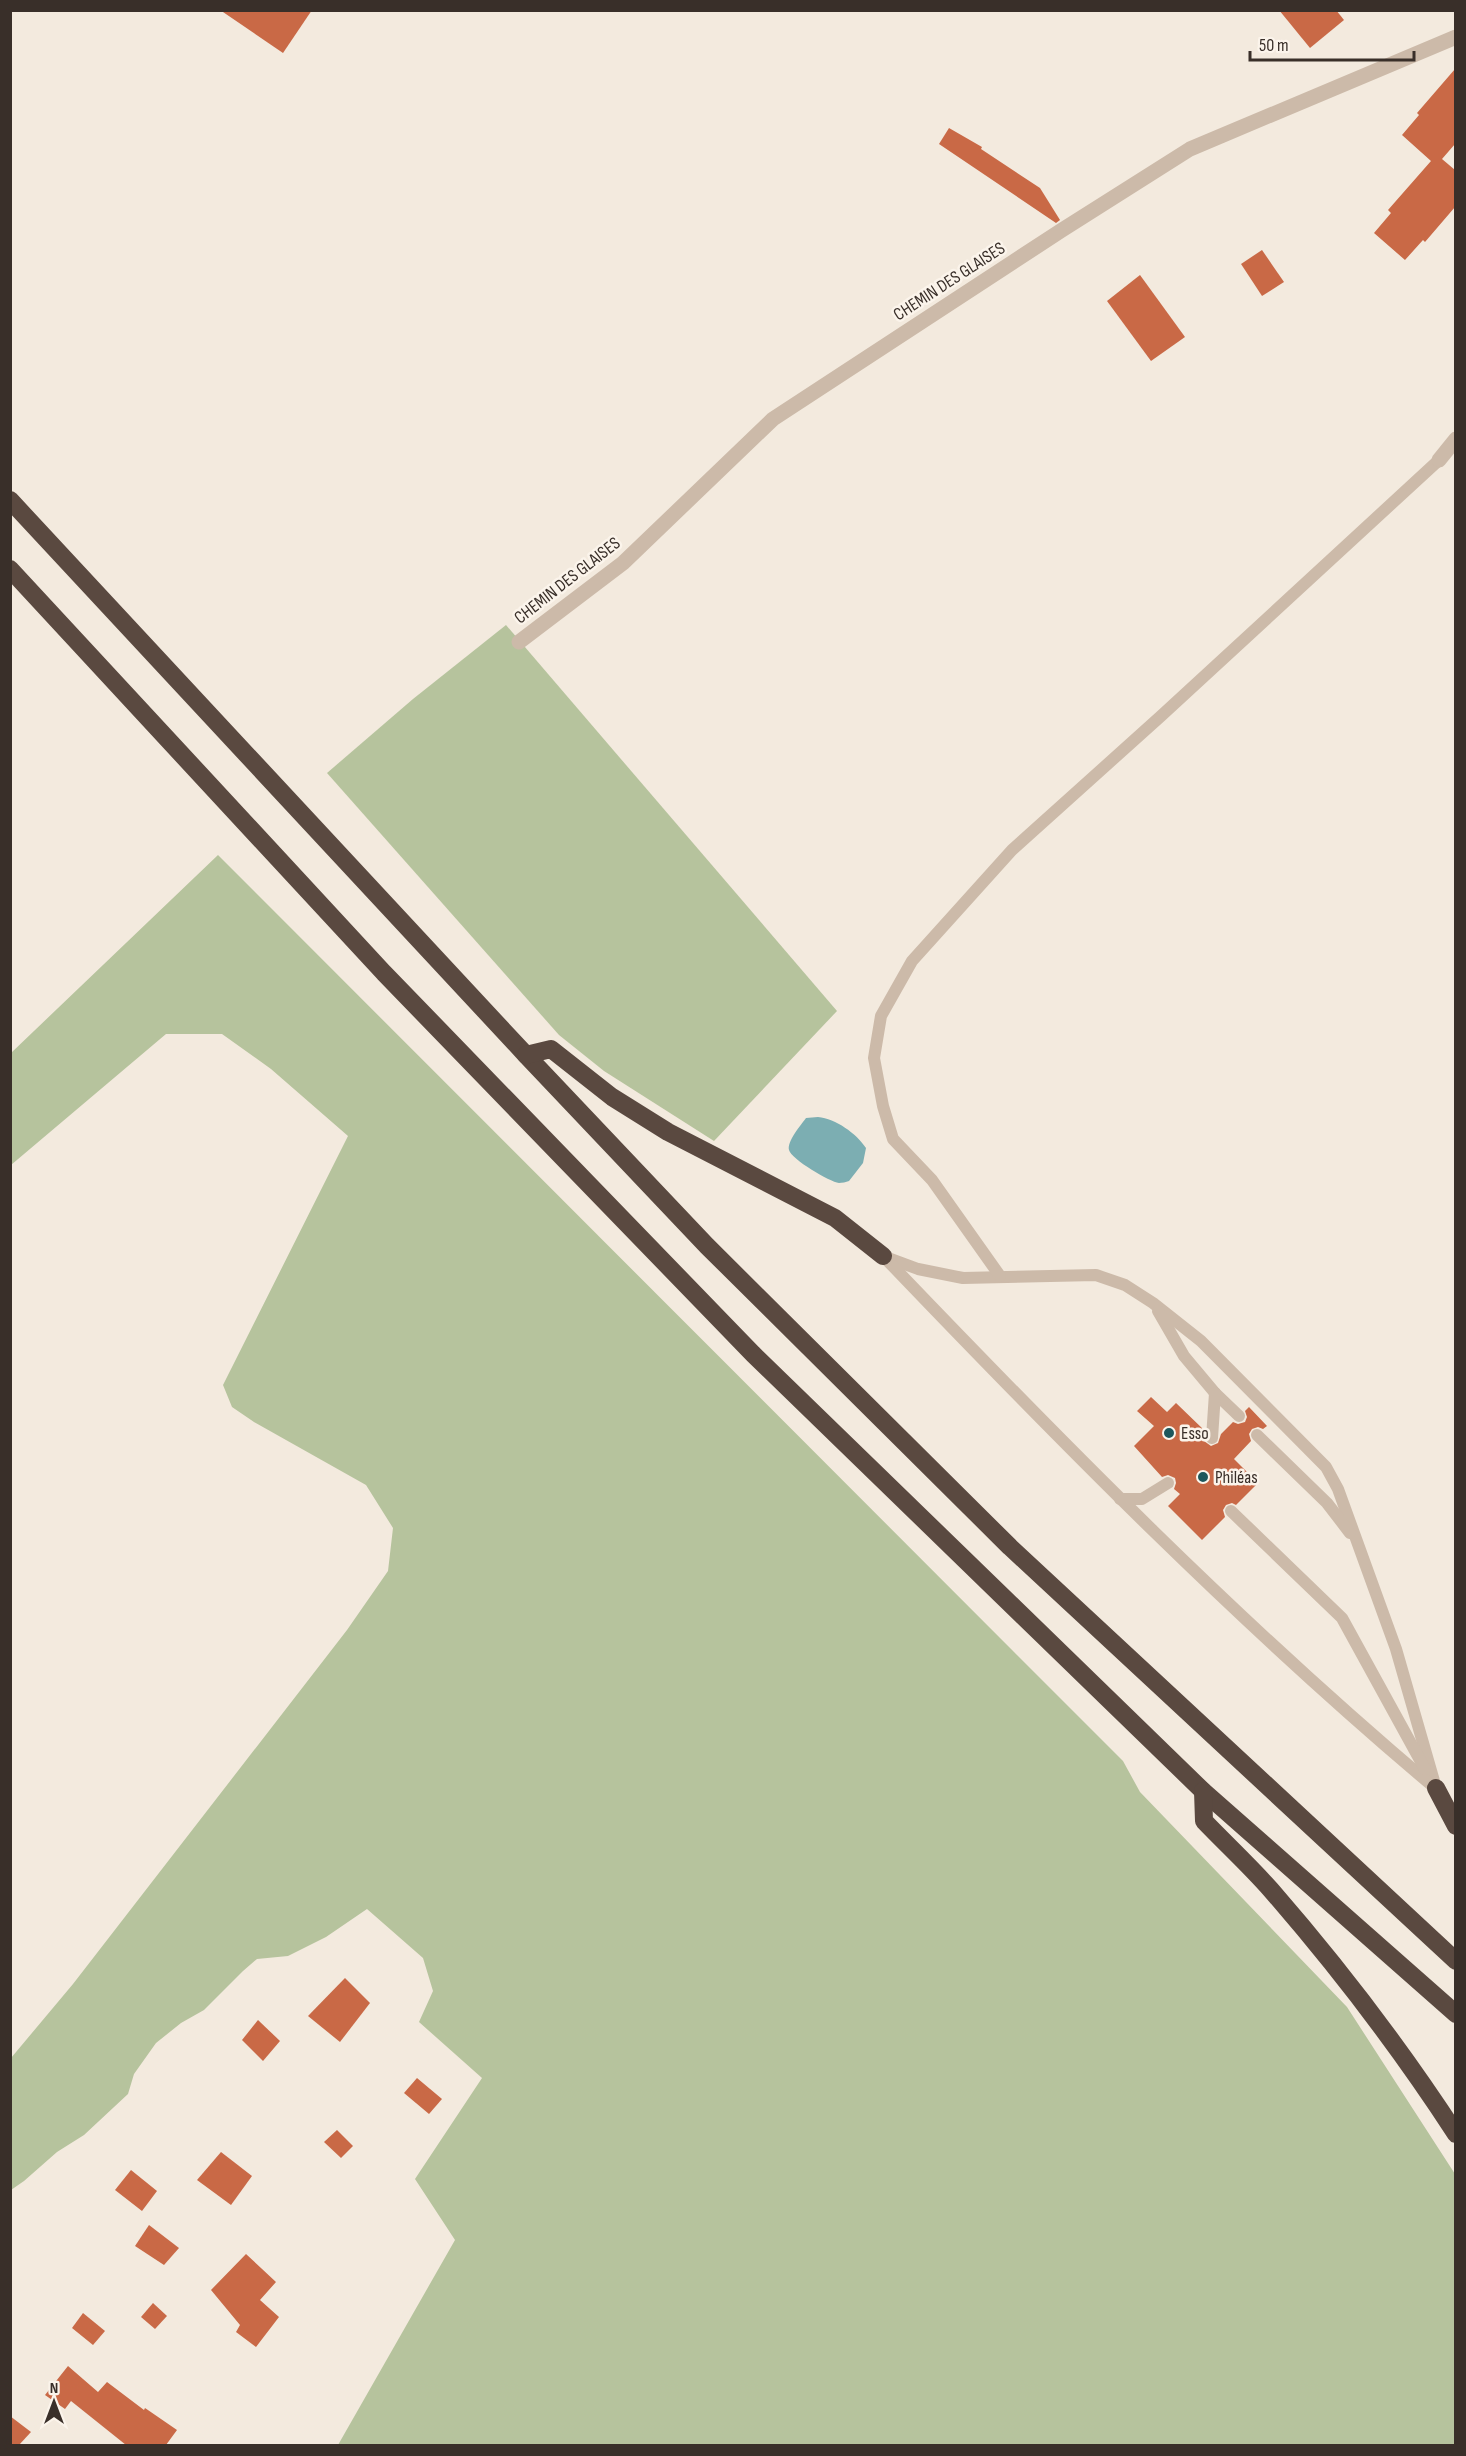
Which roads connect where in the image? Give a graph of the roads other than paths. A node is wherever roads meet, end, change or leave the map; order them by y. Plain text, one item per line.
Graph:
1 (1455, 37) edge
2 (1455, 439) edge
3 (1439, 460) joint
4 (10, 500) edge
5 (10, 569) edge
6 (519, 642) dead end
7 (526, 1055) junction
8 (883, 1256) junction
9 (1000, 1276) junction
10 (1153, 1302) junction
11 (1215, 1393) junction
12 (1239, 1416) dead end
13 (1257, 1435) dead end
14 (1212, 1438) dead end
15 (1168, 1483) dead end
16 (1120, 1499) junction
17 (1231, 1511) dead end
18 (1358, 1543) junction
19 (1436, 1788) junction
20 (1203, 1791) junction
21 (1455, 1826) edge
22 (1455, 1961) edge
23 (1455, 2014) edge
24 (1455, 2134) edge

1 - 6 street, CHEMIN DES GLAISES
2 - 3 street
3 - 9 lane
4 - 7 highway
5 - 20 highway
7 - 8 highway
7 - 22 highway
8 - 9 lane
8 - 16 lane
9 - 10 lane
10 - 11 lane
10 - 18 lane
11 - 12 lane
11 - 14 lane
13 - 18 lane
15 - 16 lane
16 - 19 lane
17 - 19 lane
18 - 19 lane
19 - 21 highway
20 - 23 highway
20 - 24 highway

